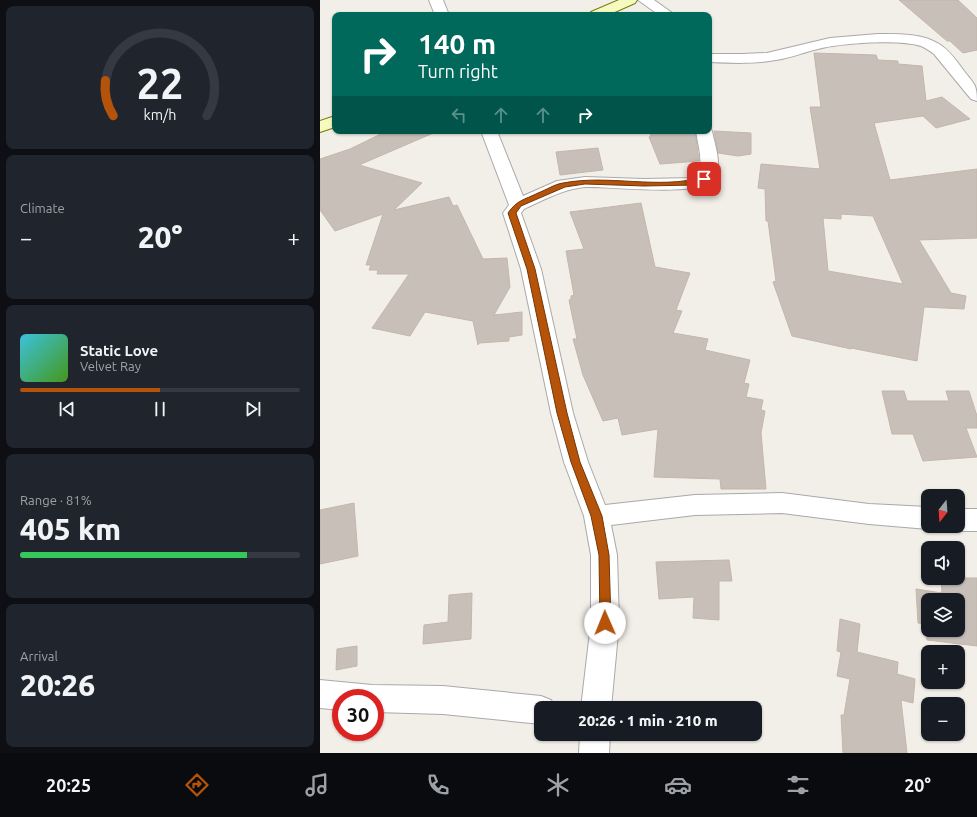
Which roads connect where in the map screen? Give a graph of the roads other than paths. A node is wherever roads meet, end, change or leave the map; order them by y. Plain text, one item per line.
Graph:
1 (436, 0) edge
2 (630, 0) edge
3 (645, 0) edge
4 (441, 12) edge
5 (603, 12) edge
6 (663, 12) edge
7 (712, 58) edge
8 (977, 96) edge
9 (332, 122) edge
10 (320, 127) edge
11 (490, 134) edge
12 (705, 134) edge
13 (518, 205) junction
14 (597, 516) junction
15 (921, 518) edge
16 (965, 520) edge
17 (977, 520) edge
18 (320, 694) edge
19 (332, 695) edge
20 (384, 698) edge
21 (597, 701) edge
22 (534, 710) edge
23 (595, 741) edge
24 (594, 753) edge

1 - 4 street
2 - 5 main road
3 - 6 street
7 - 8 street
9 - 10 main road
11 - 13 street
12 - 13 street
13 - 14 street
14 - 15 street
14 - 21 street
16 - 17 street
18 - 19 street
20 - 22 street
23 - 24 street

